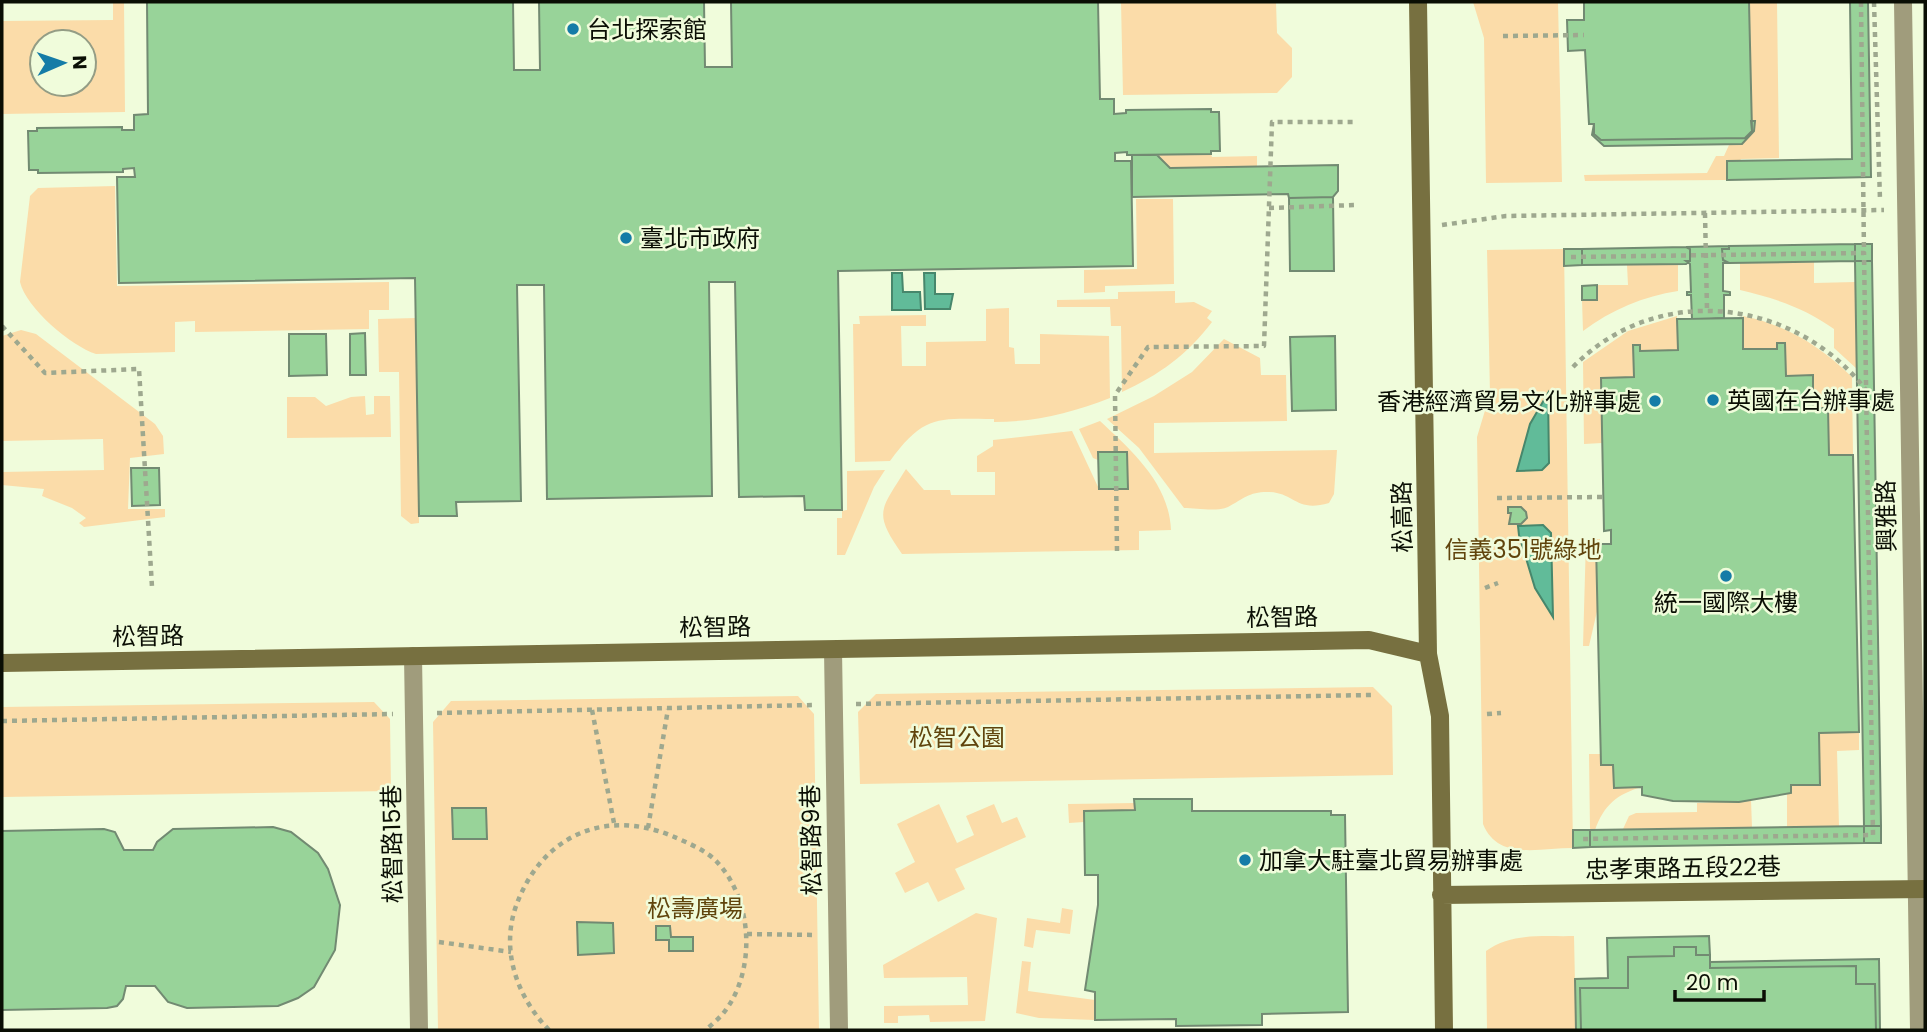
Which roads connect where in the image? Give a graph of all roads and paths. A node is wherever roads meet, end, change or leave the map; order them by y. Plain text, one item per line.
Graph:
1 (1418, 2) edge
2 (1861, 2) edge
3 (1903, 2) edge
4 (1584, 35) dead end
5 (1503, 36) dead end
6 (1356, 122) dead end
7 (1356, 205) dead end
8 (1269, 208) junction
9 (1864, 210) junction
10 (1906, 210) junction
11 (1705, 213) junction
12 (1423, 228) junction
13 (1864, 253) junction
14 (1706, 255) junction
15 (1572, 257) dead end
16 (1707, 310) junction
17 (2, 326) edge
18 (1573, 367) dead end
19 (1866, 390) junction
20 (1604, 497) dead end
21 (1497, 498) dead end
22 (1117, 551) dead end
23 (1498, 583) dead end
24 (152, 587) dead end
25 (1485, 589) dead end
26 (833, 650) junction
27 (1428, 654) junction
28 (413, 656) junction
29 (2, 663) edge
30 (1371, 695) dead end
31 (834, 705) junction
32 (667, 709) junction
33 (592, 710) junction
34 (414, 713) junction
35 (1501, 713) dead end
36 (1487, 714) dead end
37 (2, 721) edge
38 (614, 823) junction
39 (648, 828) junction
40 (1580, 839) dead end
41 (1921, 889) edge
42 (1441, 895) junction
43 (747, 934) junction
44 (837, 936) junction
45 (418, 940) junction
46 (511, 952) junction
47 (419, 1030) edge
48 (549, 1030) edge
49 (706, 1030) edge
50 (839, 1030) edge
51 (1444, 1030) edge
52 (1919, 1030) edge

1 - 12 street, 松高路
2 - 9 path
3 - 10 street, 興雅路
4 - 5 path
6 - 8 path
7 - 8 path
8 - 22 path
9 - 10 path
9 - 11 path
9 - 13 path
10 - 41 street, 興雅路
11 - 12 path
11 - 14 path
12 - 27 street, 松高路
13 - 14 path
13 - 19 path
14 - 15 path
14 - 16 path
16 - 18 path
16 - 19 path
17 - 24 path
19 - 40 path
20 - 21 path
23 - 25 path
26 - 27 street, 松智路
26 - 28 street, 松智路
26 - 31 street, 松智路9巷
27 - 42 street, 松高路
28 - 29 street, 松智路
28 - 34 street, 松智路15巷
30 - 31 path
31 - 32 path
31 - 44 street, 松智路9巷
32 - 33 path
32 - 39 path
33 - 34 path
33 - 38 path
34 - 37 path
34 - 45 street, 松智路15巷
35 - 36 path
38 - 39 path
38 - 46 path
39 - 43 path
41 - 42 street, 忠孝東路五段22巷
41 - 52 street, 興雅路
42 - 51 street, 松高路
43 - 44 path
43 - 49 path
44 - 50 street, 松智路9巷
45 - 46 path
45 - 47 street, 松智路15巷
46 - 48 path

